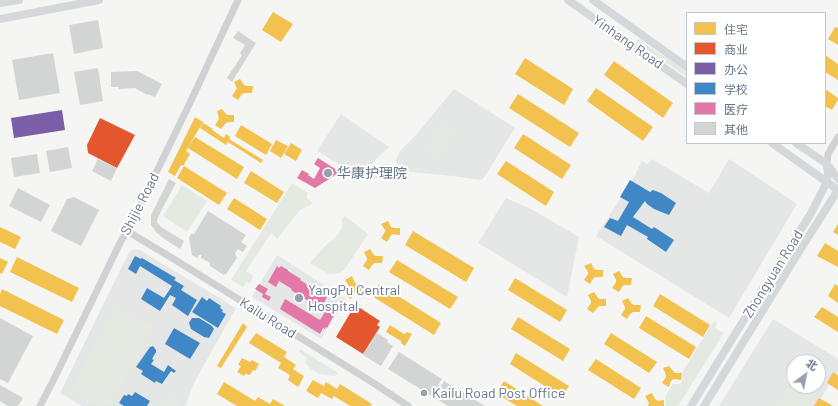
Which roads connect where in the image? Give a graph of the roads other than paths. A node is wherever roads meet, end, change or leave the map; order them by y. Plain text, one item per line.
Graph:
1 (19, 0) edge
2 (99, 0) edge
3 (238, 0) edge
4 (568, 0) edge
5 (593, 0) edge
6 (0, 3) edge
7 (0, 19) edge
8 (686, 65) edge
9 (686, 83) edge
10 (838, 137) edge
11 (773, 144) edge
12 (797, 144) edge
13 (827, 164) junction
14 (838, 178) edge
15 (828, 182) junction
16 (838, 183) edge
17 (838, 190) edge
18 (127, 231) junction
19 (40, 406) edge
20 (408, 406) edge
21 (691, 406) edge
22 (704, 406) edge

1 - 6 main road
2 - 7 main road
3 - 18 street, Shijie Road
4 - 9 main road, Yinhang Road
5 - 8 main road, Yinhang Road
10 - 13 street
11 - 15 main road
12 - 13 main road
13 - 14 main road
13 - 15 main road
15 - 16 main road
15 - 17 main road
15 - 21 main road, Zhongyuan Road
17 - 22 main road, Zhongyuan Road
18 - 19 street, Shijie Road
18 - 20 street, Kailu Road

